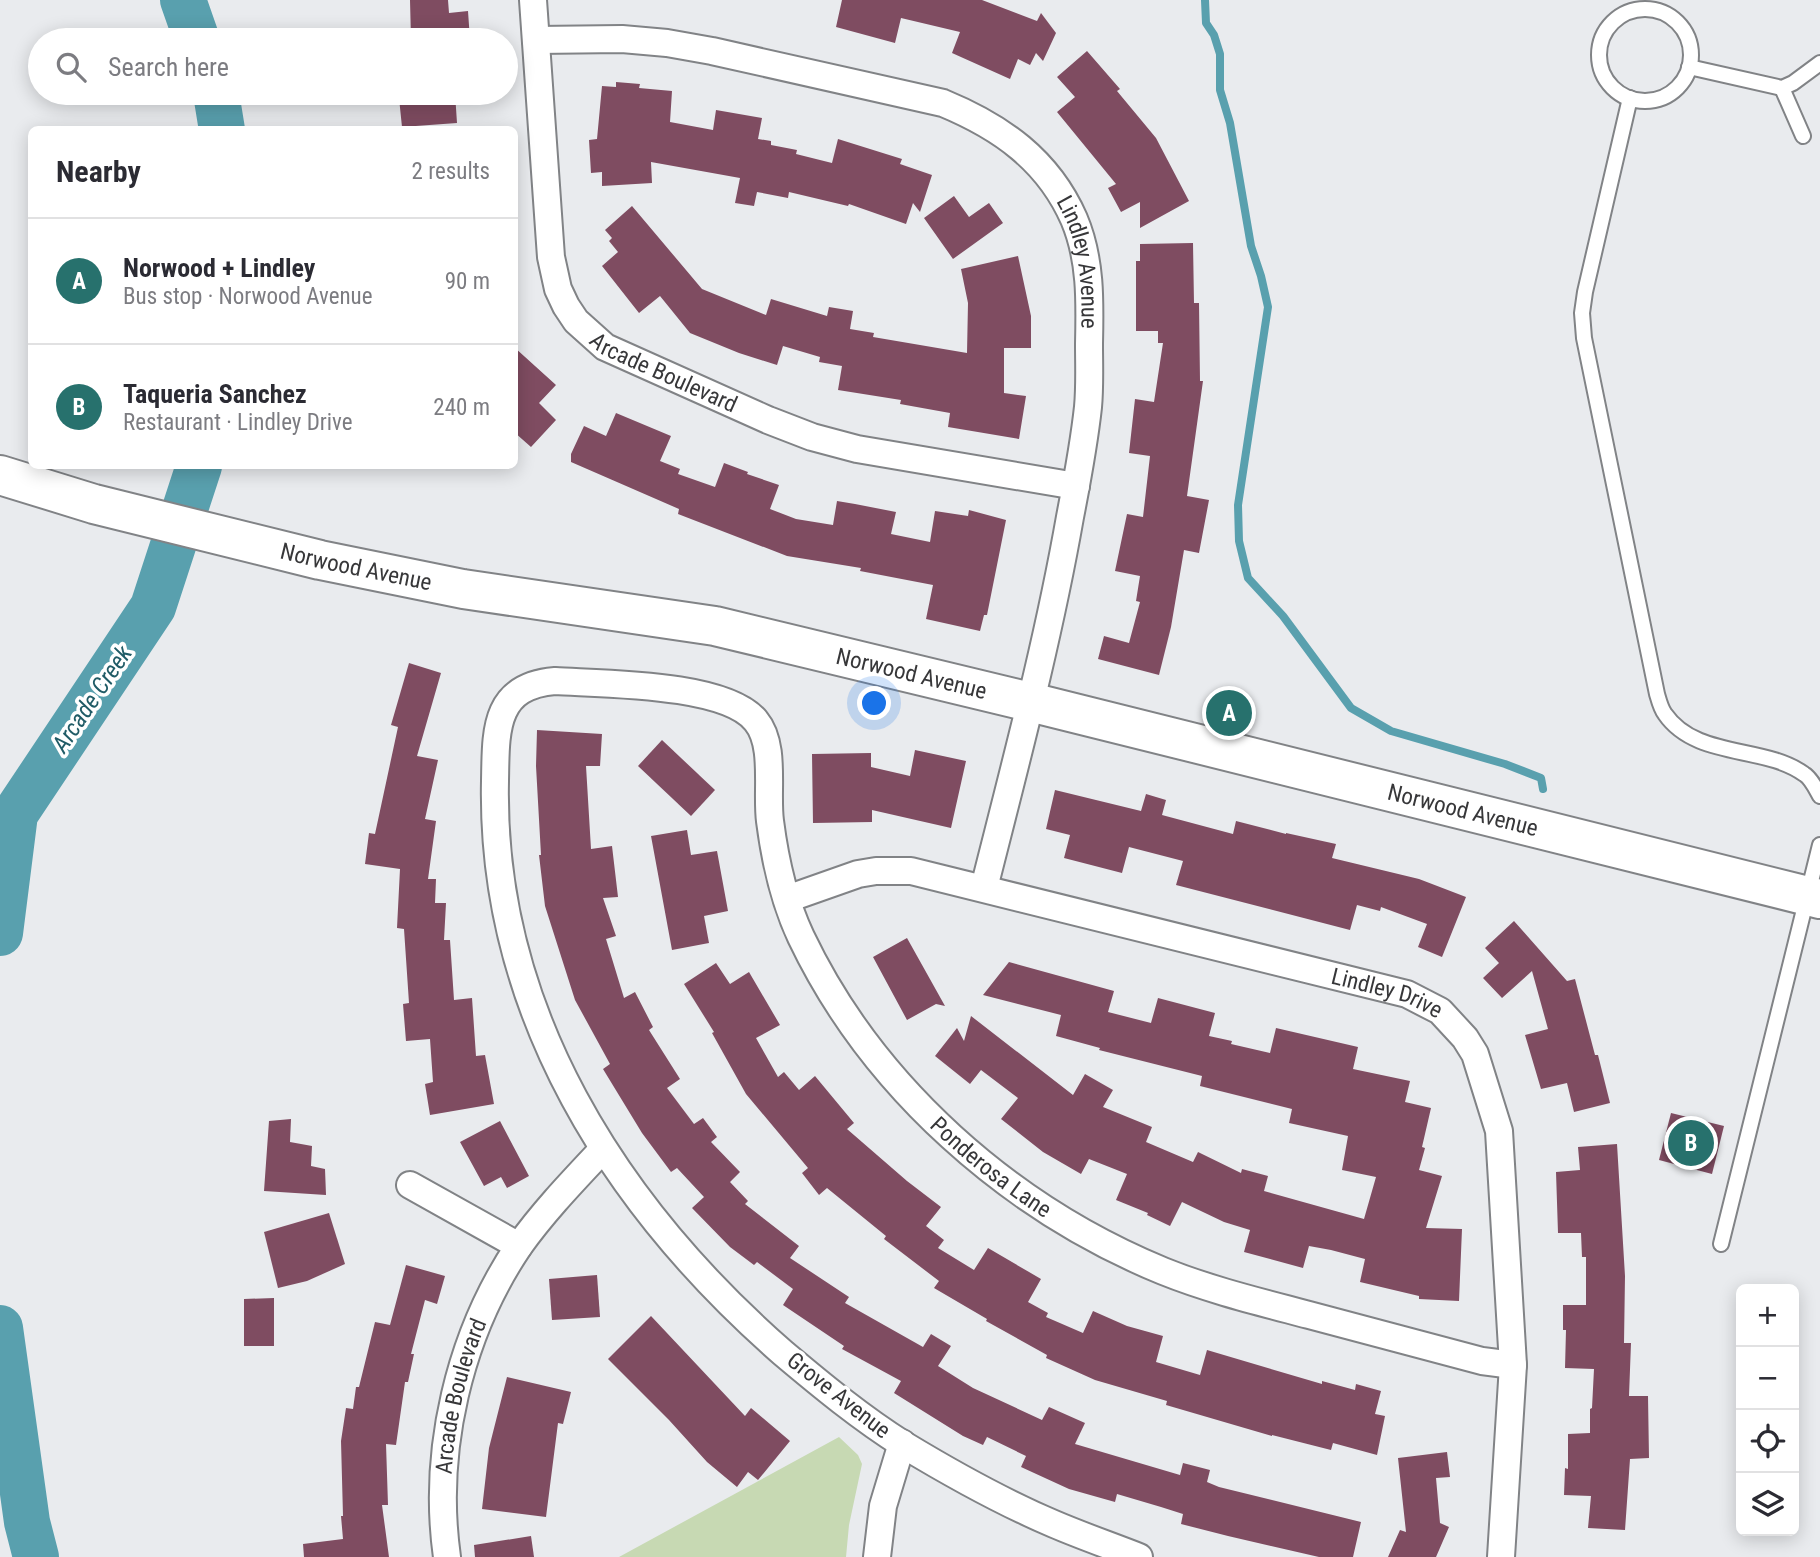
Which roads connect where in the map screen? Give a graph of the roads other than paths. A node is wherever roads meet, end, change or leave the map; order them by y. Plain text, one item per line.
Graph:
1 (533, 0) edge
2 (536, 40) junction
3 (1820, 63) edge
4 (1689, 67) junction
5 (1782, 88) junction
6 (1630, 98) junction
7 (1803, 136) dead end
8 (0, 475) edge
9 (1076, 486) junction
10 (1030, 702) junction
11 (1820, 796) edge
12 (1820, 845) edge
13 (985, 888) junction
14 (1814, 898) edge
15 (787, 899) junction
16 (603, 1149) junction
17 (410, 1185) dead end
18 (1721, 1244) dead end
19 (520, 1246) junction
20 (1513, 1365) junction
21 (902, 1443) junction
22 (447, 1557) edge
23 (877, 1557) edge
24 (1139, 1557) edge
25 (1502, 1557) edge

1 - 2 street, Arcade Boulevard
2 - 9 street, Arcade Boulevard
2 - 9 street, Lindley Avenue
3 - 5 lane
4 - 5 lane
4 - 6 lane
4 - 6 lane
5 - 7 lane
6 - 11 lane
8 - 10 main road, Norwood Avenue
9 - 10 street, Lindley Avenue
10 - 13 street, Lindley Avenue
10 - 14 main road, Norwood Avenue
12 - 14 lane
13 - 15 street, Lindley Drive
13 - 20 street, Lindley Drive
14 - 18 lane
15 - 16 street, Ponderosa Lane
15 - 20 street, Ponderosa Lane
16 - 19 street, Arcade Boulevard
16 - 21 street, Grove Avenue
17 - 19 street
19 - 22 street, Arcade Boulevard
20 - 25 street, Lindley Drive
21 - 23 street
21 - 24 street, Grove Avenue

